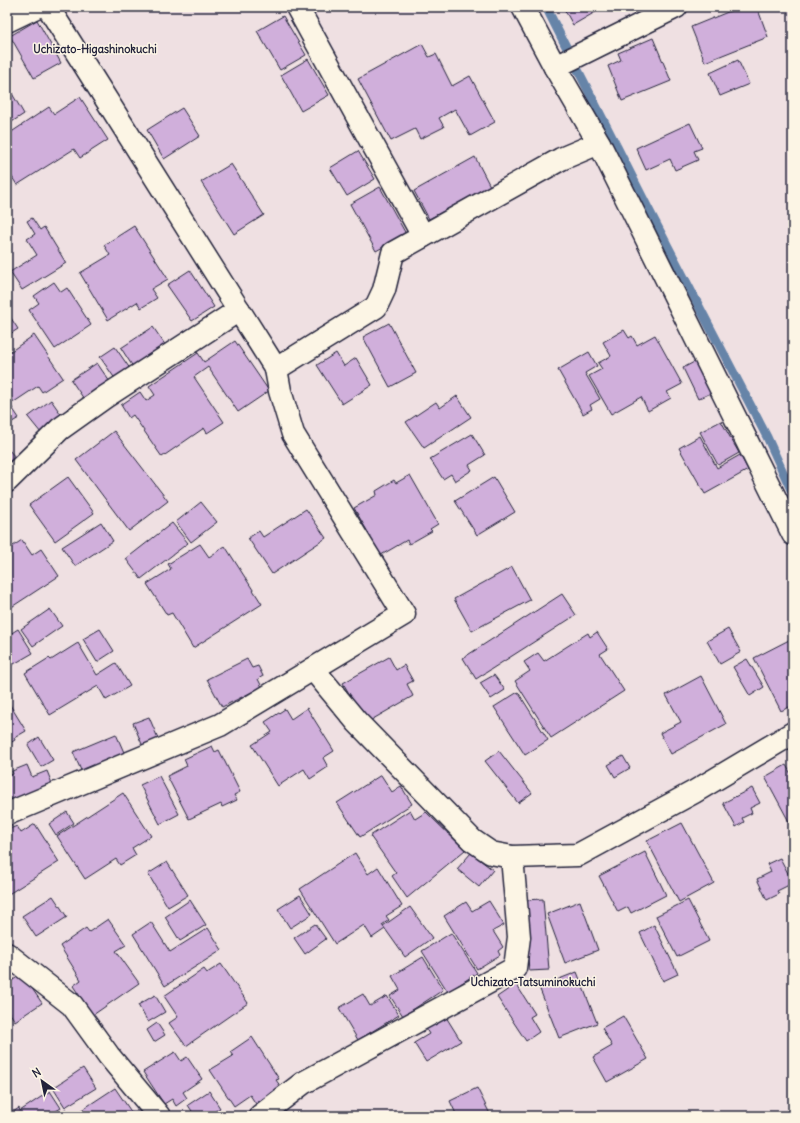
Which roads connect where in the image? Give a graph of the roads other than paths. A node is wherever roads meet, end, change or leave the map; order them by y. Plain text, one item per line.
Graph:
1 (36, 7) edge
2 (48, 7) edge
3 (297, 7) edge
4 (523, 7) edge
5 (676, 7) edge
6 (7, 21) edge
7 (555, 67) junction
8 (599, 143) junction
9 (423, 236) junction
10 (239, 310) junction
11 (276, 368) junction
12 (7, 481) edge
13 (793, 534) edge
14 (313, 669) junction
15 (793, 733) edge
16 (7, 814) edge
17 (512, 857) junction
18 (7, 954) edge
19 (160, 1116) edge
20 (260, 1116) edge

1 - 6 street
2 - 10 street
3 - 9 street
4 - 7 street
5 - 7 street
7 - 8 street
8 - 9 street
8 - 13 street
9 - 11 street
10 - 11 street
10 - 12 street
11 - 14 street
14 - 16 street
14 - 17 street
15 - 17 street
17 - 20 street
18 - 19 street

